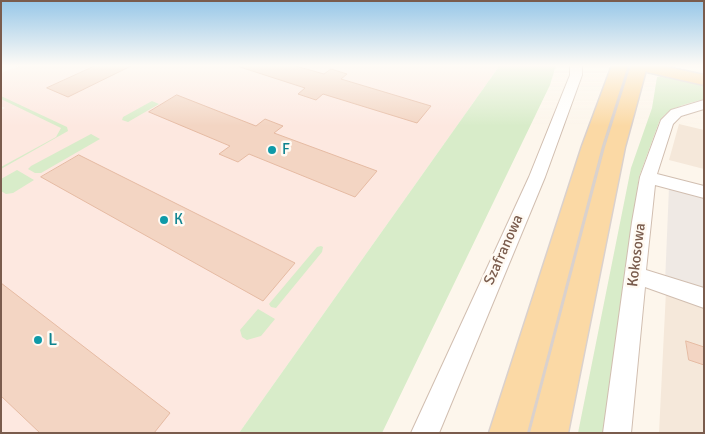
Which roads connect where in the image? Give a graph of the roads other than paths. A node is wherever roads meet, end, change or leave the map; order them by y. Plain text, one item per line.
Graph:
1 (572, 85) edge
2 (611, 85) edge
3 (648, 85) edge
4 (704, 104) edge
5 (648, 177) junction
6 (704, 192) edge
7 (635, 276) junction
8 (704, 298) edge
9 (425, 433) edge
10 (508, 433) edge
11 (549, 433) edge
12 (617, 433) edge

1 - 9 street, Szafranowa
2 - 10 main road
3 - 11 main road
4 - 5 street, Kokosowa
5 - 6 street
5 - 7 street, Kokosowa
7 - 8 street
7 - 12 street, Kokosowa

